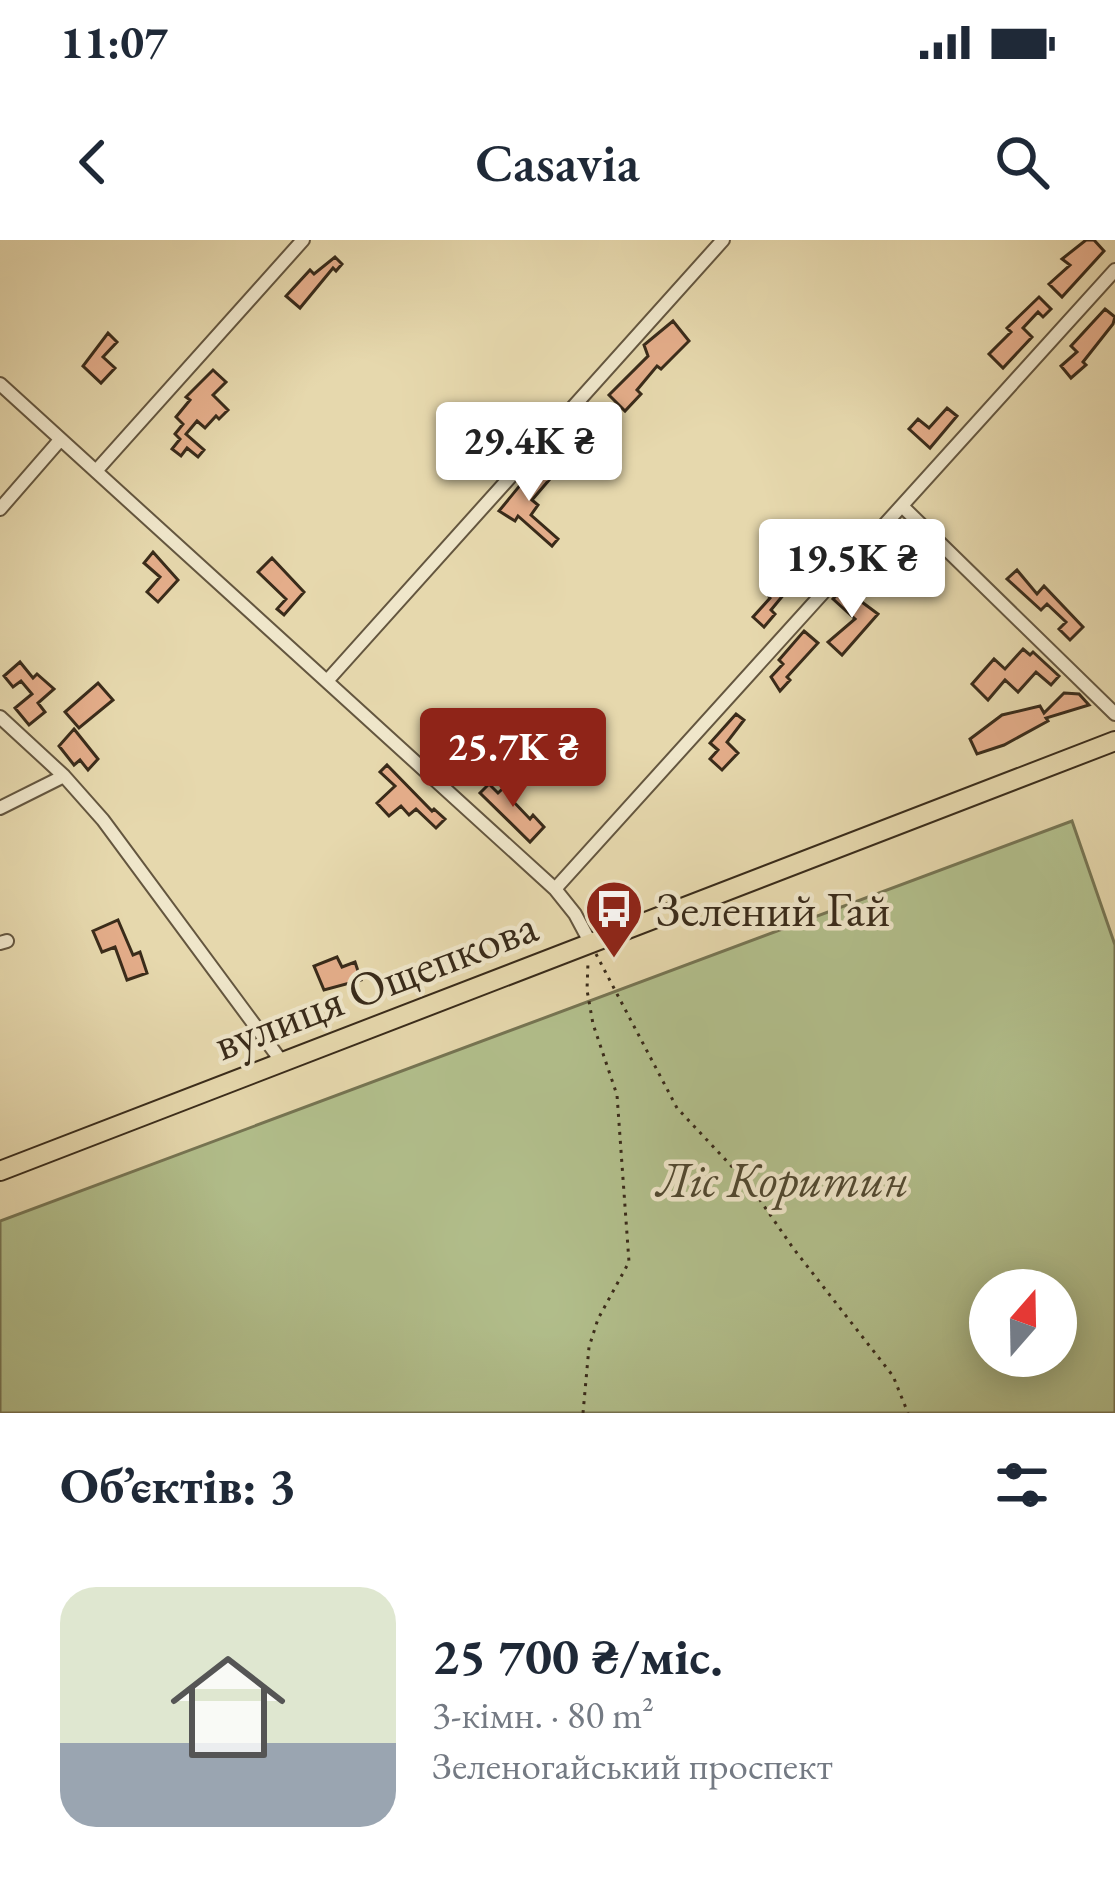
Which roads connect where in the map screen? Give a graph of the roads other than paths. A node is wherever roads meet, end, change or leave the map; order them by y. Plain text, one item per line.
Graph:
1 (303, 240) edge
2 (723, 240) edge
3 (1115, 270) edge
4 (0, 384) edge
5 (60, 440) junction
6 (96, 470) junction
7 (902, 507) junction
8 (0, 509) edge
9 (327, 681) junction
10 (1115, 714) edge
11 (0, 717) edge
12 (1115, 741) edge
13 (64, 776) junction
14 (0, 808) edge
15 (555, 889) junction
16 (590, 942) junction
17 (282, 1061) junction
18 (0, 1171) edge

1 - 6 street
2 - 9 street
3 - 7 street
4 - 5 street
5 - 6 street
5 - 8 street
6 - 9 street
7 - 10 street
7 - 15 street
9 - 15 street
11 - 13 street
12 - 16 highway, вулиця Ощепкова
13 - 14 street
13 - 17 street
15 - 16 street
16 - 17 highway, вулиця Ощепкова
17 - 18 highway, вулиця Ощепкова

